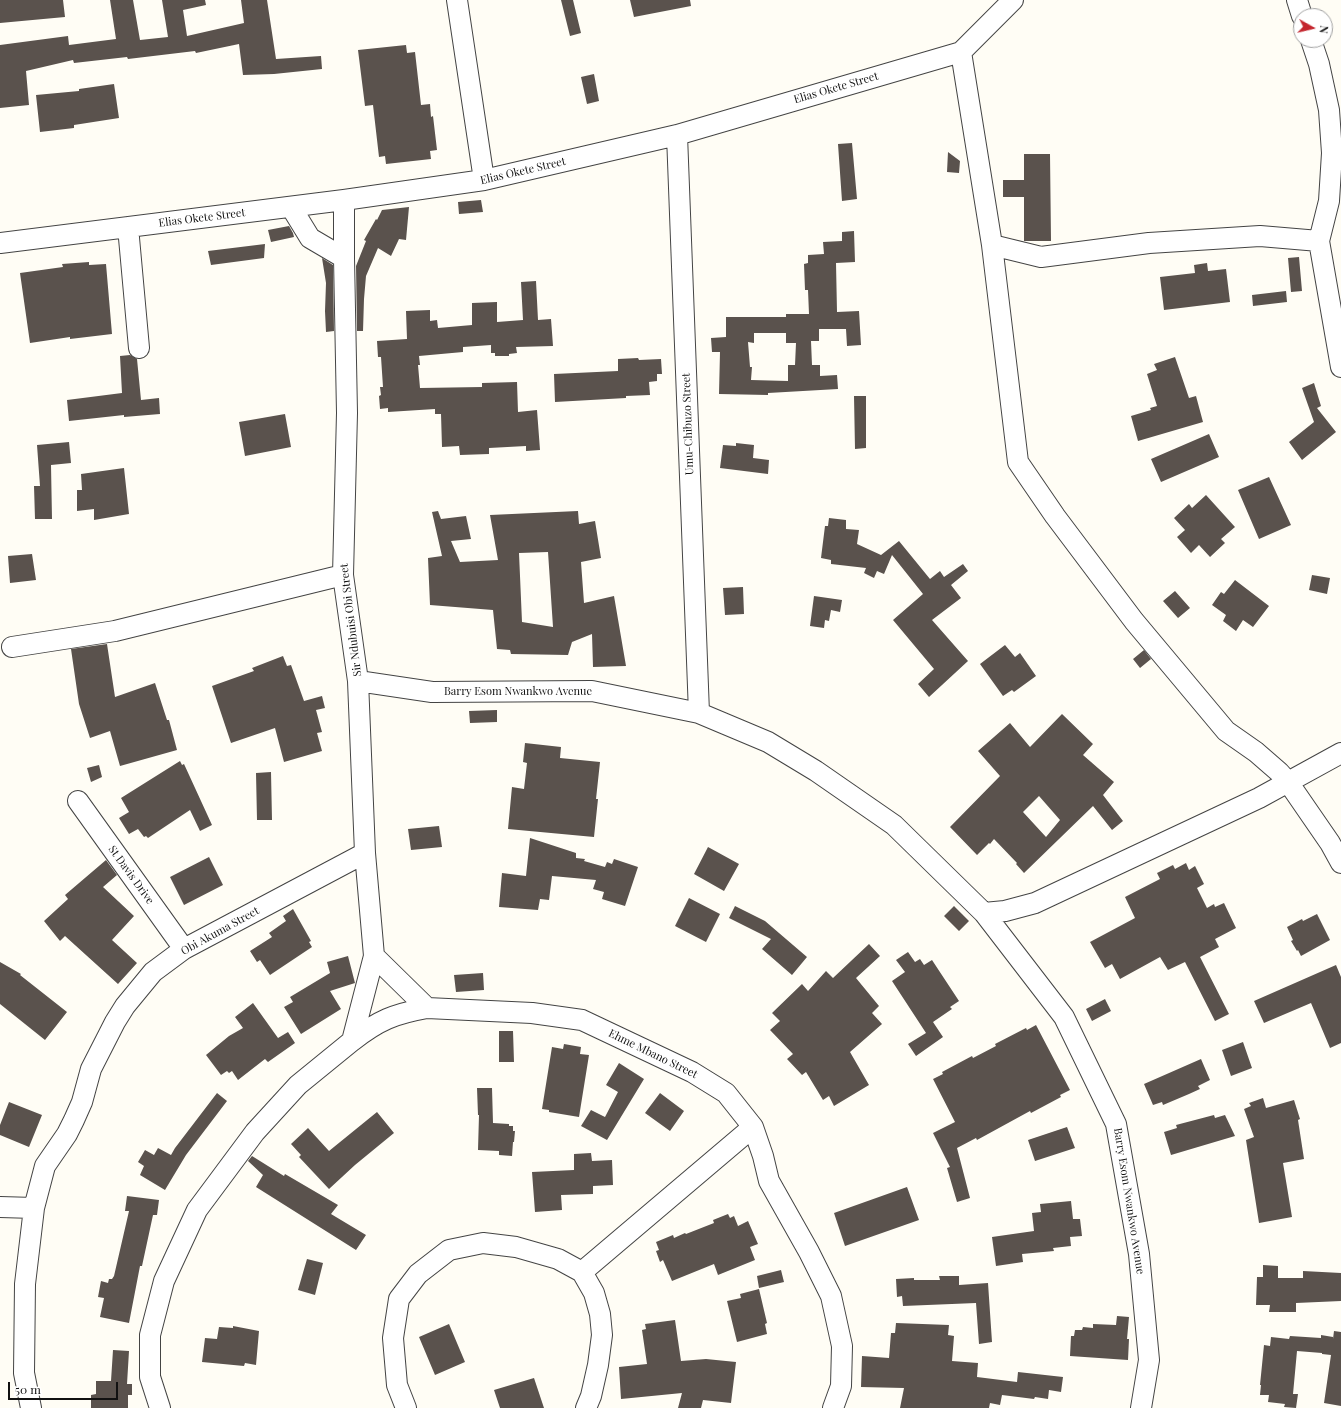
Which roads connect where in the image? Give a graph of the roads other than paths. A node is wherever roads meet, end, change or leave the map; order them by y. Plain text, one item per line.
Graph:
1 (457, 0) edge
2 (1013, 0) edge
3 (1314, 48) edge
4 (961, 52) junction
5 (677, 135) junction
6 (484, 180) junction
7 (344, 200) junction
8 (291, 207) junction
9 (128, 227) junction
10 (1319, 241) junction
11 (0, 243) edge
12 (992, 245) junction
13 (344, 258) junction
14 (139, 348) dead end
15 (1341, 367) edge
16 (343, 575) junction
17 (12, 647) dead end
18 (358, 681) junction
19 (699, 713) junction
20 (1341, 752) edge
21 (1288, 782) junction
22 (78, 801) dead end
23 (365, 853) junction
24 (1341, 862) edge
25 (984, 913) junction
26 (184, 949) junction
27 (374, 956) junction
28 (427, 1008) junction
29 (352, 1041) junction
30 (753, 1127) junction
31 (0, 1207) edge
32 (34, 1208) junction
33 (582, 1272) junction
34 (31, 1408) edge
35 (160, 1408) edge
36 (406, 1408) edge
37 (586, 1408) edge
38 (833, 1408) edge
39 (1141, 1408) edge

1 - 6 street
2 - 4 street, Elias Okete Street
3 - 10 street
4 - 5 street, Elias Okete Street
4 - 12 street
5 - 6 street, Elias Okete Street
5 - 19 street, Umu-Chibuzo Street
6 - 7 street, Elias Okete Street
7 - 8 street, Elias Okete Street
7 - 13 street, Sir Ndubuisi Obi Street
8 - 9 street, Elias Okete Street
8 - 13 street
9 - 11 street, Elias Okete Street
9 - 14 street
10 - 12 street
10 - 15 street
12 - 21 street
13 - 16 street, Sir Ndubuisi Obi Street
16 - 17 street
16 - 18 street, Sir Ndubuisi Obi Street
18 - 19 street, Barry Esom Nwankwo Avenue
18 - 23 street, Sir Ndubuisi Obi Street
19 - 25 street, Barry Esom Nwankwo Avenue
20 - 21 street
21 - 24 street
21 - 25 street
22 - 26 street, St Davis Drive
23 - 26 street, Obi Akuma Street
23 - 27 street, Sir Ndubuisi Obi Street
25 - 39 street, Barry Esom Nwankwo Avenue
26 - 32 street, Obi Akuma Street
27 - 28 street
27 - 29 street, Sir Ndubuisi Obi Street
28 - 29 street, Ehme Mbano Street
28 - 30 street, Ehme Mbano Street
29 - 35 street, Ehme Mbano Street
30 - 33 street
30 - 38 street, Ehme Mbano Street
31 - 32 street
32 - 34 street, Obi Akuma Street
33 - 36 street
33 - 37 street

